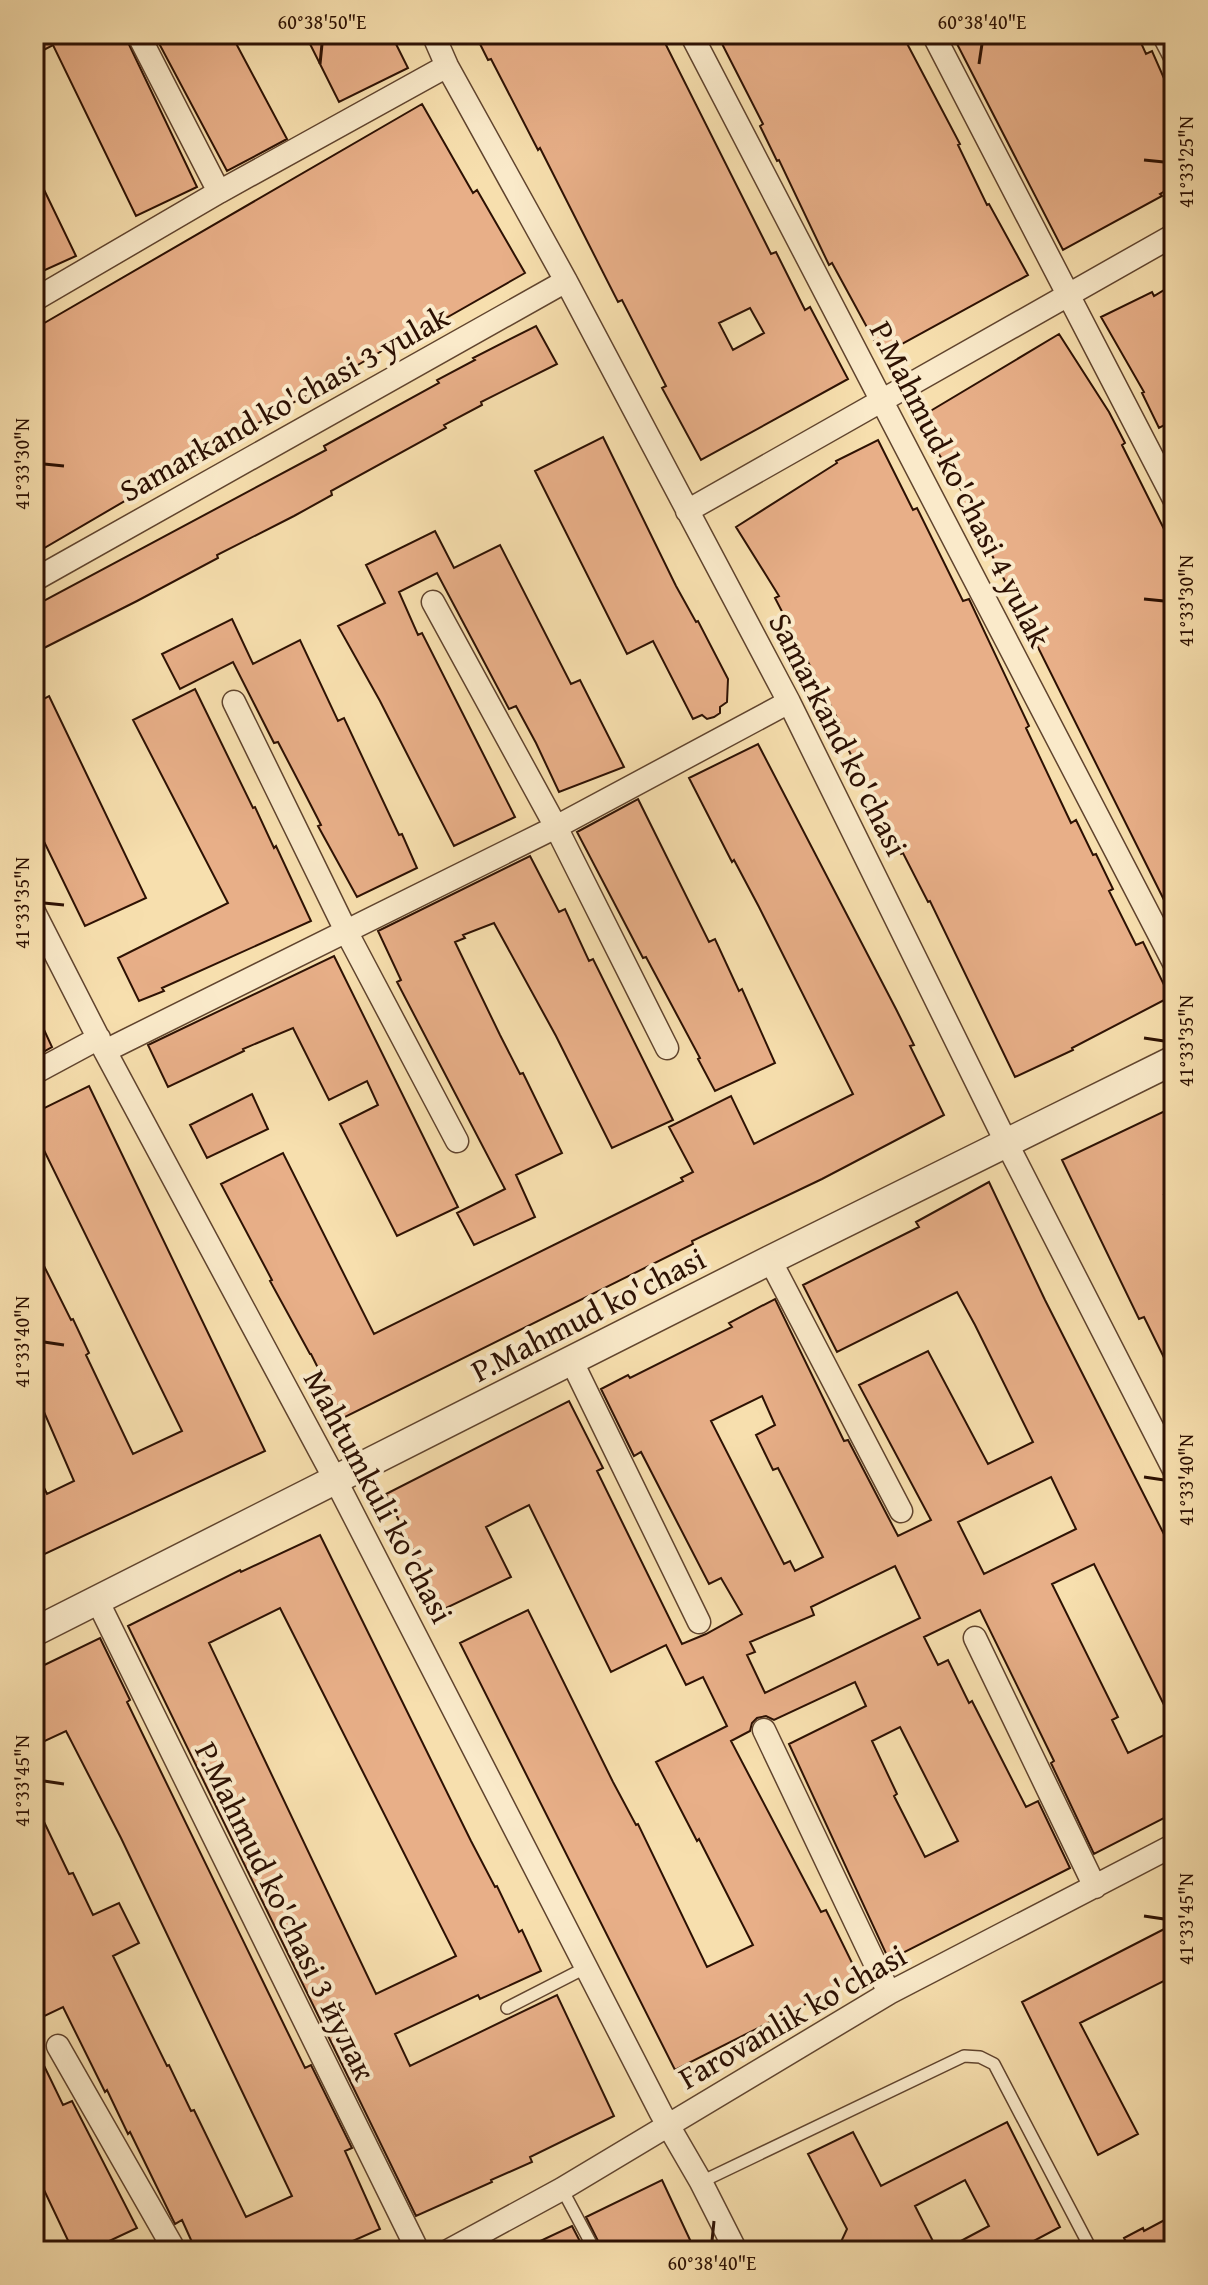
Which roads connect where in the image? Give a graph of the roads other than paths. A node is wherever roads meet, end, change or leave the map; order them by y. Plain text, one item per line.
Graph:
1 (138, 34) edge
2 (433, 34) edge
3 (691, 34) edge
4 (933, 34) edge
5 (1163, 34) edge
6 (1174, 55) edge
7 (447, 66) junction
8 (219, 192) junction
9 (1174, 235) edge
10 (566, 281) junction
11 (1069, 293) junction
12 (34, 300) edge
13 (882, 399) junction
14 (1174, 499) edge
15 (687, 511) junction
16 (34, 580) edge
17 (433, 602) dead end
18 (234, 702) dead end
19 (789, 702) junction
20 (556, 827) junction
21 (34, 912) edge
22 (346, 931) junction
23 (1174, 963) edge
24 (102, 1044) junction
25 (667, 1048) dead end
26 (1174, 1060) edge
27 (34, 1073) edge
28 (457, 1141) dead end
29 (1006, 1142) junction
30 (770, 1260) junction
31 (575, 1358) junction
32 (1174, 1470) edge
33 (336, 1481) junction
34 (901, 1511) dead end
35 (97, 1600) junction
36 (699, 1622) dead end
37 (34, 1632) edge
38 (975, 1638) dead end
39 (764, 1730) dead end
40 (1174, 1845) edge
41 (1095, 1887) junction
42 (587, 1967) junction
43 (889, 1993) junction
44 (507, 2008) dead end
45 (58, 2046) dead end
46 (665, 2119) junction
47 (701, 2182) junction
48 (562, 2189) junction
49 (175, 2251) edge
50 (418, 2251) edge
51 (448, 2251) edge
52 (595, 2251) edge
53 (736, 2251) edge
54 (1092, 2251) edge

1 - 8 street
2 - 7 street, Samarkand ko'chasi
3 - 13 street, P.Mahmud ko'chasi 4 yulak
4 - 11 street
5 - 6 street
7 - 8 street
7 - 10 street, Samarkand ko'chasi
8 - 12 street
9 - 11 street
10 - 15 street, Samarkand ko'chasi
10 - 16 street, Samarkand ko'chasi 3 yulak
11 - 13 street
11 - 14 street
13 - 15 street
13 - 23 street, P.Mahmud ko'chasi 4 yulak
15 - 19 street, Samarkand ko'chasi
17 - 20 street
18 - 22 street
19 - 20 street
19 - 29 street, Samarkand ko'chasi
20 - 22 street
20 - 25 street
21 - 24 street, Mahtumkuli ko'chasi
22 - 24 street
22 - 28 street
24 - 27 street
24 - 33 street, Mahtumkuli ko'chasi
26 - 29 street, P.Mahmud ko'chasi
29 - 30 street, P.Mahmud ko'chasi
29 - 32 street, Samarkand ko'chasi
30 - 31 street, P.Mahmud ko'chasi
30 - 34 street
31 - 33 street, P.Mahmud ko'chasi
31 - 36 street
33 - 35 street, P.Mahmud ko'chasi
33 - 42 street, Mahtumkuli ko'chasi
35 - 37 street, P.Mahmud ko'chasi
35 - 50 street, P.Mahmud ko'chasi 3 йулак
38 - 41 street
39 - 43 street
40 - 41 street, Farovanlik ko'chasi
41 - 43 street, Farovanlik ko'chasi
42 - 44 lane
42 - 46 street, Mahtumkuli ko'chasi
43 - 46 street, Farovanlik ko'chasi
45 - 49 street
46 - 47 street, Mahtumkuli ko'chasi
46 - 48 street, Farovanlik ko'chasi
47 - 53 street, Mahtumkuli ko'chasi
47 - 54 lane
48 - 51 street, Farovanlik ko'chasi
48 - 52 lane

